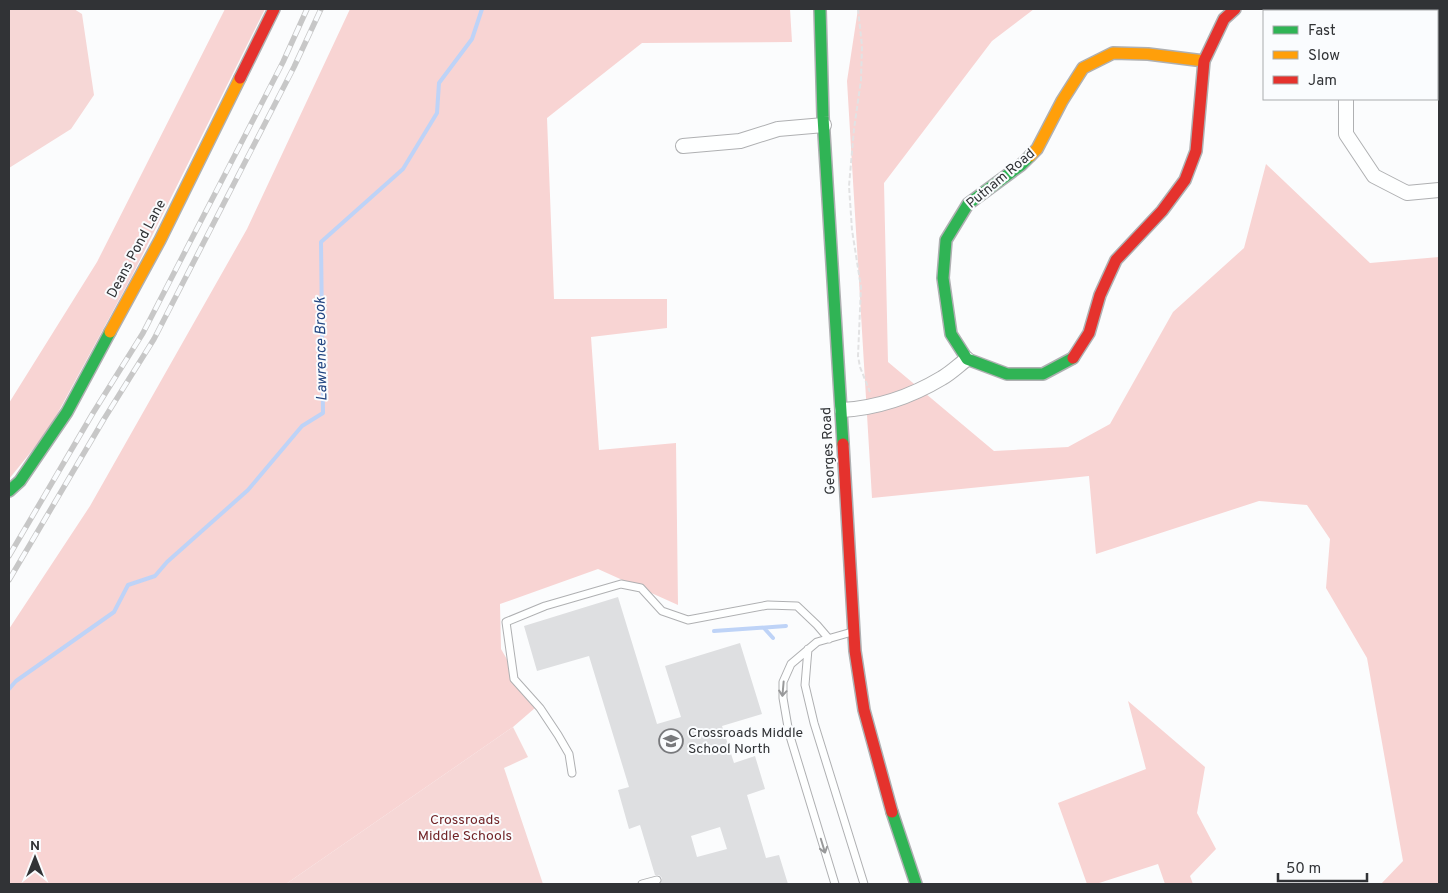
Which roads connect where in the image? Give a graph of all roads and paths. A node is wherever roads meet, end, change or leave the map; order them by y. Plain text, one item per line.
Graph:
1 (274, 9) edge
2 (820, 9) edge
3 (858, 9) edge
4 (1235, 9) edge
5 (1204, 61) junction
6 (1346, 100) edge
7 (824, 124) junction
8 (683, 146) dead end
9 (1439, 190) edge
10 (967, 359) junction
11 (871, 394) dead end
12 (842, 410) junction
13 (9, 491) edge
14 (854, 631) junction
15 (829, 639) junction
16 (808, 650) junction
17 (572, 773) dead end
18 (656, 880) dead end
19 (642, 884) edge
20 (835, 884) edge
21 (864, 884) edge
22 (916, 884) edge

1 - 13 street, Deans Pond Lane
2 - 7 street, Georges Road
3 - 11 path
4 - 5 street
5 - 10 street
5 - 10 street, Putnam Road
6 - 9 street
7 - 8 street
7 - 12 street, Georges Road
10 - 12 street
12 - 14 street, Georges Road
14 - 15 lane
14 - 22 street, Georges Road
15 - 16 lane
15 - 17 lane
16 -> 20 lane
16 - 21 lane
18 - 19 lane

